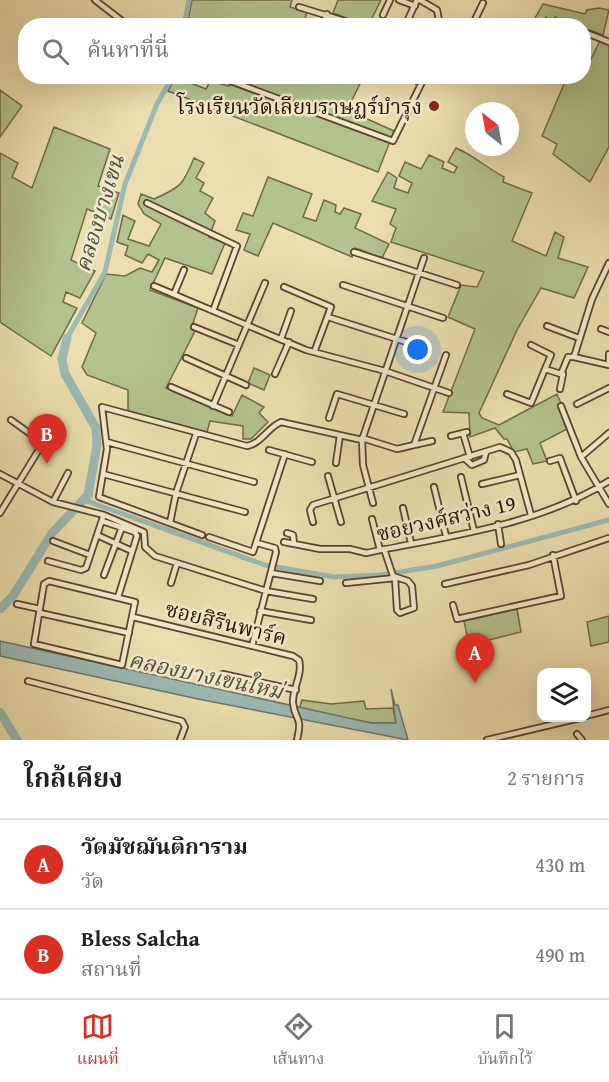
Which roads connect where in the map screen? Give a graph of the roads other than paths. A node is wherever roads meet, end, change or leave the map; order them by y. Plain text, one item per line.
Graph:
1 (96, 0) edge
2 (390, 0) edge
3 (399, 0) edge
4 (418, 0) edge
5 (483, 3) dead end
6 (415, 6) junction
7 (299, 7) dead end
8 (327, 14) junction
9 (383, 15) dead end
10 (118, 18) edge
11 (326, 18) edge
12 (338, 18) edge
13 (409, 18) edge
14 (439, 18) edge
15 (476, 18) edge
16 (591, 35) edge
17 (609, 42) edge
18 (239, 84) edge
19 (421, 84) edge
20 (147, 203) dead end
21 (354, 252) dead end
22 (424, 258) dead end
23 (609, 263) edge
24 (184, 270) dead end
25 (418, 273) junction
26 (606, 275) edge
27 (265, 283) dead end
28 (343, 285) dead end
29 (457, 285) dead end
30 (154, 286) dead end
31 (284, 287) dead end
32 (174, 294) junction
33 (406, 306) junction
34 (213, 311) junction
35 (291, 311) dead end
36 (331, 318) dead end
37 (443, 318) dead end
38 (247, 325) junction
39 (547, 326) dead end
40 (195, 327) dead end
41 (601, 329) dead end
42 (609, 332) edge
43 (579, 338) junction
44 (281, 339) junction
45 (395, 339) junction
46 (289, 342) junction
47 (238, 345) junction
48 (531, 345) dead end
49 (428, 349) dead end
50 (315, 350) junction
51 (609, 354) edge
52 (446, 355) dead end
53 (574, 357) junction
54 (186, 358) dead end
55 (609, 365) edge
56 (545, 369) junction
57 (385, 372) junction
58 (275, 374) dead end
59 (563, 374) junction
60 (226, 376) junction
61 (246, 385) dead end
62 (171, 387) dead end
63 (434, 388) junction
64 (609, 388) edge
65 (527, 389) dead end
66 (560, 389) dead end
67 (535, 392) junction
68 (448, 393) dead end
69 (507, 394) dead end
70 (577, 404) dead end
71 (374, 405) junction
72 (213, 406) junction
73 (561, 406) dead end
74 (229, 412) dead end
75 (404, 414) dead end
76 (329, 418) dead end
77 (10, 420) dead end
78 (609, 433) edge
79 (196, 434) junction
80 (340, 435) junction
81 (451, 436) dead end
82 (362, 439) junction
83 (432, 441) dead end
84 (106, 442) junction
85 (414, 445) junction
86 (269, 450) dead end
87 (486, 452) junction
88 (285, 454) junction
89 (581, 457) junction
90 (467, 458) junction
91 (550, 461) dead end
92 (312, 462) dead end
93 (185, 463) junction
94 (336, 463) dead end
95 (68, 473) dead end
96 (0, 474) edge
97 (103, 474) junction
98 (520, 474) junction
99 (328, 476) dead end
100 (461, 477) dead end
101 (254, 482) dead end
102 (609, 482) edge
103 (18, 483) junction
104 (482, 484) dead end
105 (434, 487) dead end
106 (599, 487) junction
107 (369, 488) junction
108 (176, 493) junction
109 (334, 498) junction
110 (576, 501) junction
111 (52, 502) junction
112 (373, 503) dead end
113 (609, 504) edge
114 (403, 508) dead end
115 (245, 512) dead end
116 (0, 513) edge
117 (104, 515) junction
118 (531, 515) junction
119 (372, 519) dead end
120 (105, 522) dead end
121 (313, 522) dead end
122 (341, 522) dead end
123 (170, 523) junction
124 (498, 524) junction
125 (122, 527) junction
126 (474, 531) junction
127 (287, 533) dead end
128 (97, 535) junction
129 (202, 535) dead end
130 (446, 536) junction
131 (209, 537) dead end
132 (609, 538) edge
133 (53, 541) dead end
134 (284, 542) dead end
135 (116, 543) junction
136 (257, 543) junction
137 (411, 543) junction
138 (294, 544) junction
139 (501, 544) dead end
140 (382, 549) junction
141 (132, 551) junction
142 (90, 555) junction
143 (553, 555) junction
144 (48, 561) dead end
145 (177, 563) junction
146 (270, 573) junction
147 (104, 575) dead end
148 (395, 578) junction
149 (320, 581) dead end
150 (171, 583) dead end
151 (346, 583) dead end
152 (445, 584) dead end
153 (266, 591) junction
154 (118, 597) junction
155 (313, 599) dead end
156 (17, 604) dead end
157 (453, 605) dead end
158 (40, 611) junction
159 (260, 611) junction
160 (133, 617) junction
161 (311, 620) dead end
162 (129, 633) junction
163 (252, 646) junction
164 (224, 674) dead end
165 (28, 681) dead end
166 (296, 690) junction
167 (609, 710) edge
168 (591, 715) edge
169 (560, 722) edge
170 (577, 734) dead end
171 (180, 740) edge
172 (297, 740) edge
173 (487, 740) edge
174 (582, 740) edge

1 - 10 street
2 - 9 street
3 - 6 street
4 - 6 street
4 - 14 street
5 - 15 street
6 - 13 street
7 - 8 street
8 - 11 street
8 - 12 street
16 - 17 street
18 - 19 street
20 - 34 street
21 - 25 street
22 - 25 street
23 - 26 street
24 - 32 street
25 - 29 street
25 - 33 street
26 - 43 street
27 - 38 street
28 - 33 street
30 - 32 street
31 - 50 street
32 - 34 street
33 - 37 street
33 - 45 street
34 - 38 street
35 - 44 street
36 - 45 street
38 - 44 street
38 - 47 street
39 - 43 street
40 - 47 street
41 - 42 street
43 - 53 street
44 - 46 street
45 - 49 street
45 - 57 street
46 - 50 street
46 - 58 street
47 - 60 street
48 - 56 street
50 - 57 street
51 - 55 street
52 - 63 street
53 - 55 street
53 - 59 street
54 - 60 street
56 - 59 street
56 - 67 street
57 - 63 street
57 - 71 street
59 - 66 street
60 - 61 street
60 - 72 street
62 - 72 street
63 - 68 street
63 - 85 street
64 - 70 street
65 - 67 street
67 - 69 street
71 - 75 street
71 - 76 street
71 - 82 street
72 - 74 street
73 - 89 street
77 - 103 street
78 - 89 street
79 - 80 street
79 - 84 street
79 - 93 street
80 - 82 street
80 - 94 street
81 - 90 street
82 - 85 street
82 - 107 street
83 - 85 street
84 - 93 street
84 - 97 street
86 - 88 street
87 - 90 street
87 - 90 street
87 - 98 street
88 - 92 street
88 - 136 street
89 - 106 street
90 - 107 street
91 - 110 street
93 - 101 street
93 - 108 street
95 - 111 street
96 - 103 street
97 - 108 street
97 - 123 street
98 - 104 street
98 - 118 street
99 - 109 street
100 - 126 street
102 - 106 street, ซอยวงศ์สว่าง 19
103 - 111 street
103 - 116 street
105 - 130 street
106 - 110 street, ซอยวงศ์สว่าง 19
106 - 113 street
107 - 109 street
107 - 112 street
108 - 115 street
108 - 123 street
109 - 121 street
109 - 122 street
110 - 118 street, ซอยวงศ์สว่าง 19
111 - 117 street
114 - 137 street
117 - 128 street
117 - 145 street
118 - 124 street, ซอยวงศ์สว่าง 19
119 - 140 street
120 - 125 street
123 - 129 street
124 - 126 street, ซอยวงศ์สว่าง 19
124 - 139 street
125 - 135 street
125 - 141 street
126 - 130 street, ซอยวงศ์สว่าง 19
127 - 138 street
128 - 135 street
128 - 142 street
130 - 137 street, ซอยวงศ์สว่าง 19
131 - 136 street
132 - 143 street
133 - 142 street
134 - 138 street, ซอยวงศ์สว่าง 19
135 - 141 street
135 - 147 street
136 - 146 street
137 - 140 street, ซอยวงศ์สว่าง 19
138 - 140 street, ซอยวงศ์สว่าง 19
140 - 148 street
141 - 154 street
142 - 144 street
143 - 152 street
143 - 157 street
145 - 150 street
145 - 153 street
146 - 149 street
146 - 153 street
148 - 148 street
148 - 151 street
153 - 155 street
153 - 159 street
154 - 158 street
154 - 160 street
156 - 158 street
158 - 162 street
158 - 162 street
159 - 161 street
159 - 163 street
160 - 162 street
160 - 163 street, ซอยสิรีนพาร์ค
163 - 166 street, ซอยสิรีนพาร์ค
164 - 166 street
165 - 171 street
166 - 172 street, ซอยสิรีนพาร์ค
167 - 168 street
169 - 173 street
170 - 174 street

